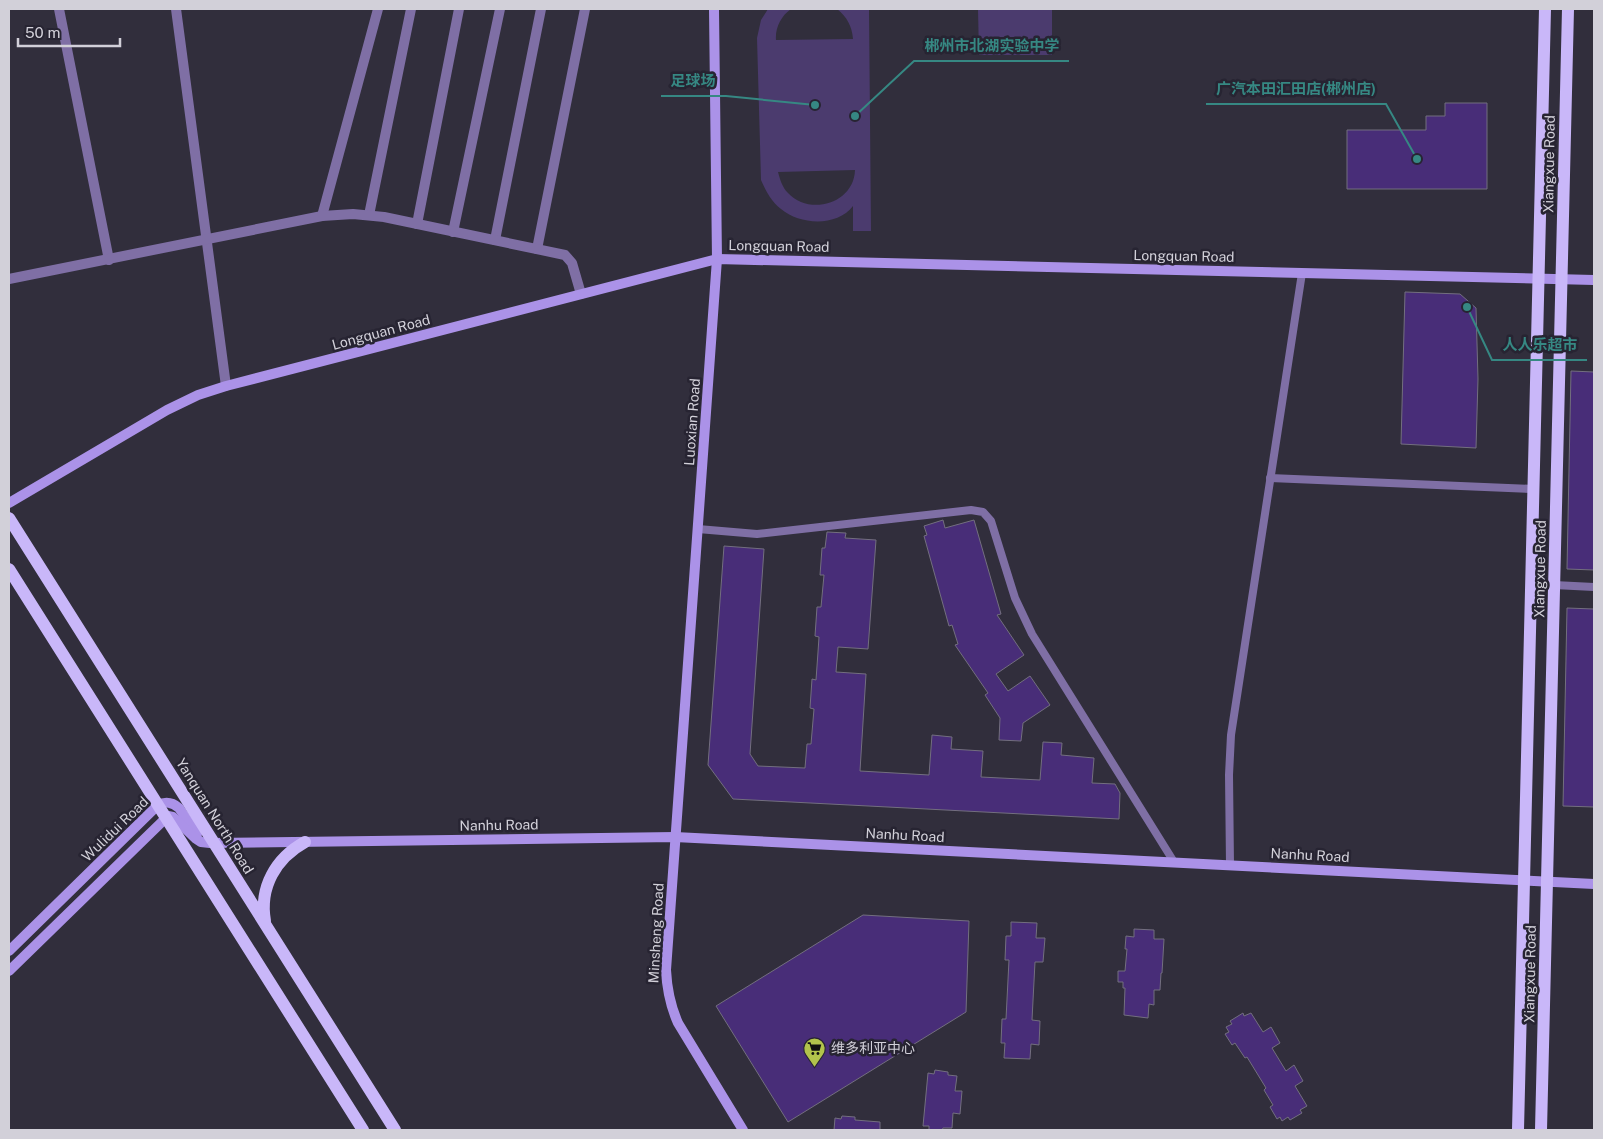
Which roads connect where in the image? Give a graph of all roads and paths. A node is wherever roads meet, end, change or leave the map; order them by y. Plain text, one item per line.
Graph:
1 (60, 9) edge
2 (176, 9) edge
3 (378, 9) edge
4 (411, 9) edge
5 (459, 9) edge
6 (500, 9) edge
7 (541, 9) edge
8 (585, 9) edge
9 (714, 9) edge
10 (1545, 9) edge
11 (1568, 9) edge
12 (368, 215) junction
13 (322, 216) junction
14 (416, 224) junction
15 (453, 232) junction
16 (207, 240) junction
17 (495, 240) junction
18 (537, 249) junction
19 (717, 258) junction
20 (109, 260) junction
21 (1302, 273) junction
22 (9, 279) edge
23 (1538, 279) junction
24 (1561, 280) junction
25 (1594, 280) edge
26 (581, 294) junction
27 (226, 386) junction
28 (1270, 478) junction
29 (1533, 489) junction
30 (9, 503) edge
31 (9, 518) edge
32 (698, 529) junction
33 (9, 569) edge
34 (1554, 585) junction
35 (1594, 586) edge
36 (158, 805) junction
37 (165, 817) junction
38 (675, 837) junction
39 (305, 842) junction
40 (214, 843) junction
41 (1174, 862) junction
42 (1230, 865) junction
43 (1524, 880) junction
44 (1547, 880) junction
45 (1594, 884) edge
46 (266, 926) junction
47 (9, 951) edge
48 (9, 972) edge
49 (363, 1130) edge
50 (395, 1130) edge
51 (743, 1130) edge
52 (1518, 1130) edge
53 (1541, 1130) edge

1 - 20 street
2 - 16 street
3 - 13 street
4 - 12 street
5 - 14 street
6 - 15 street
7 - 17 street
8 - 18 street
9 - 19 main road, Luoxian Road
10 - 23 main road, Xiangxue Road
11 - 24 main road, Xiangxue Road
12 - 13 street
12 - 14 street
13 - 16 street
14 - 15 street
15 - 17 street
16 - 20 street
16 - 27 street
17 - 18 street
18 - 26 street
19 - 21 main road, Longquan Road
19 - 26 main road, Longquan Road
19 - 32 main road, Luoxian Road
20 - 22 street
21 - 23 main road, Longquan Road
21 - 28 lane
23 - 24 main road, Longquan Road
23 - 29 main road, Xiangxue Road
24 - 25 main road, Longquan Road
24 - 34 main road, Xiangxue Road
26 - 27 main road, Longquan Road
27 - 30 main road, Longquan Road
28 - 29 lane
28 - 42 lane
29 - 43 main road, Xiangxue Road
31 - 40 main road, Yanquan North Road
32 - 38 main road, Luoxian Road
32 - 41 lane
33 - 36 main road
34 - 35 lane
34 - 44 main road, Xiangxue Road
36 - 37 main road
36 - 40 main road, Wulidui Road
36 - 47 main road, Wulidui Road
37 - 40 main road, Wulidui Road
37 - 48 main road, Wulidui Road
37 - 49 main road
38 - 39 main road, Nanhu Road
38 - 41 main road, Nanhu Road
38 - 51 main road, Minsheng Road
39 - 40 main road, Nanhu Road
39 - 46 main road
40 - 46 main road, Yanquan North Road
41 - 42 main road, Nanhu Road
42 - 43 main road, Nanhu Road
43 - 44 main road, Nanhu Road
43 - 52 main road, Xiangxue Road
44 - 45 main road, Nanhu Road
44 - 53 main road, Xiangxue Road
46 - 50 main road, Yanquan North Road

